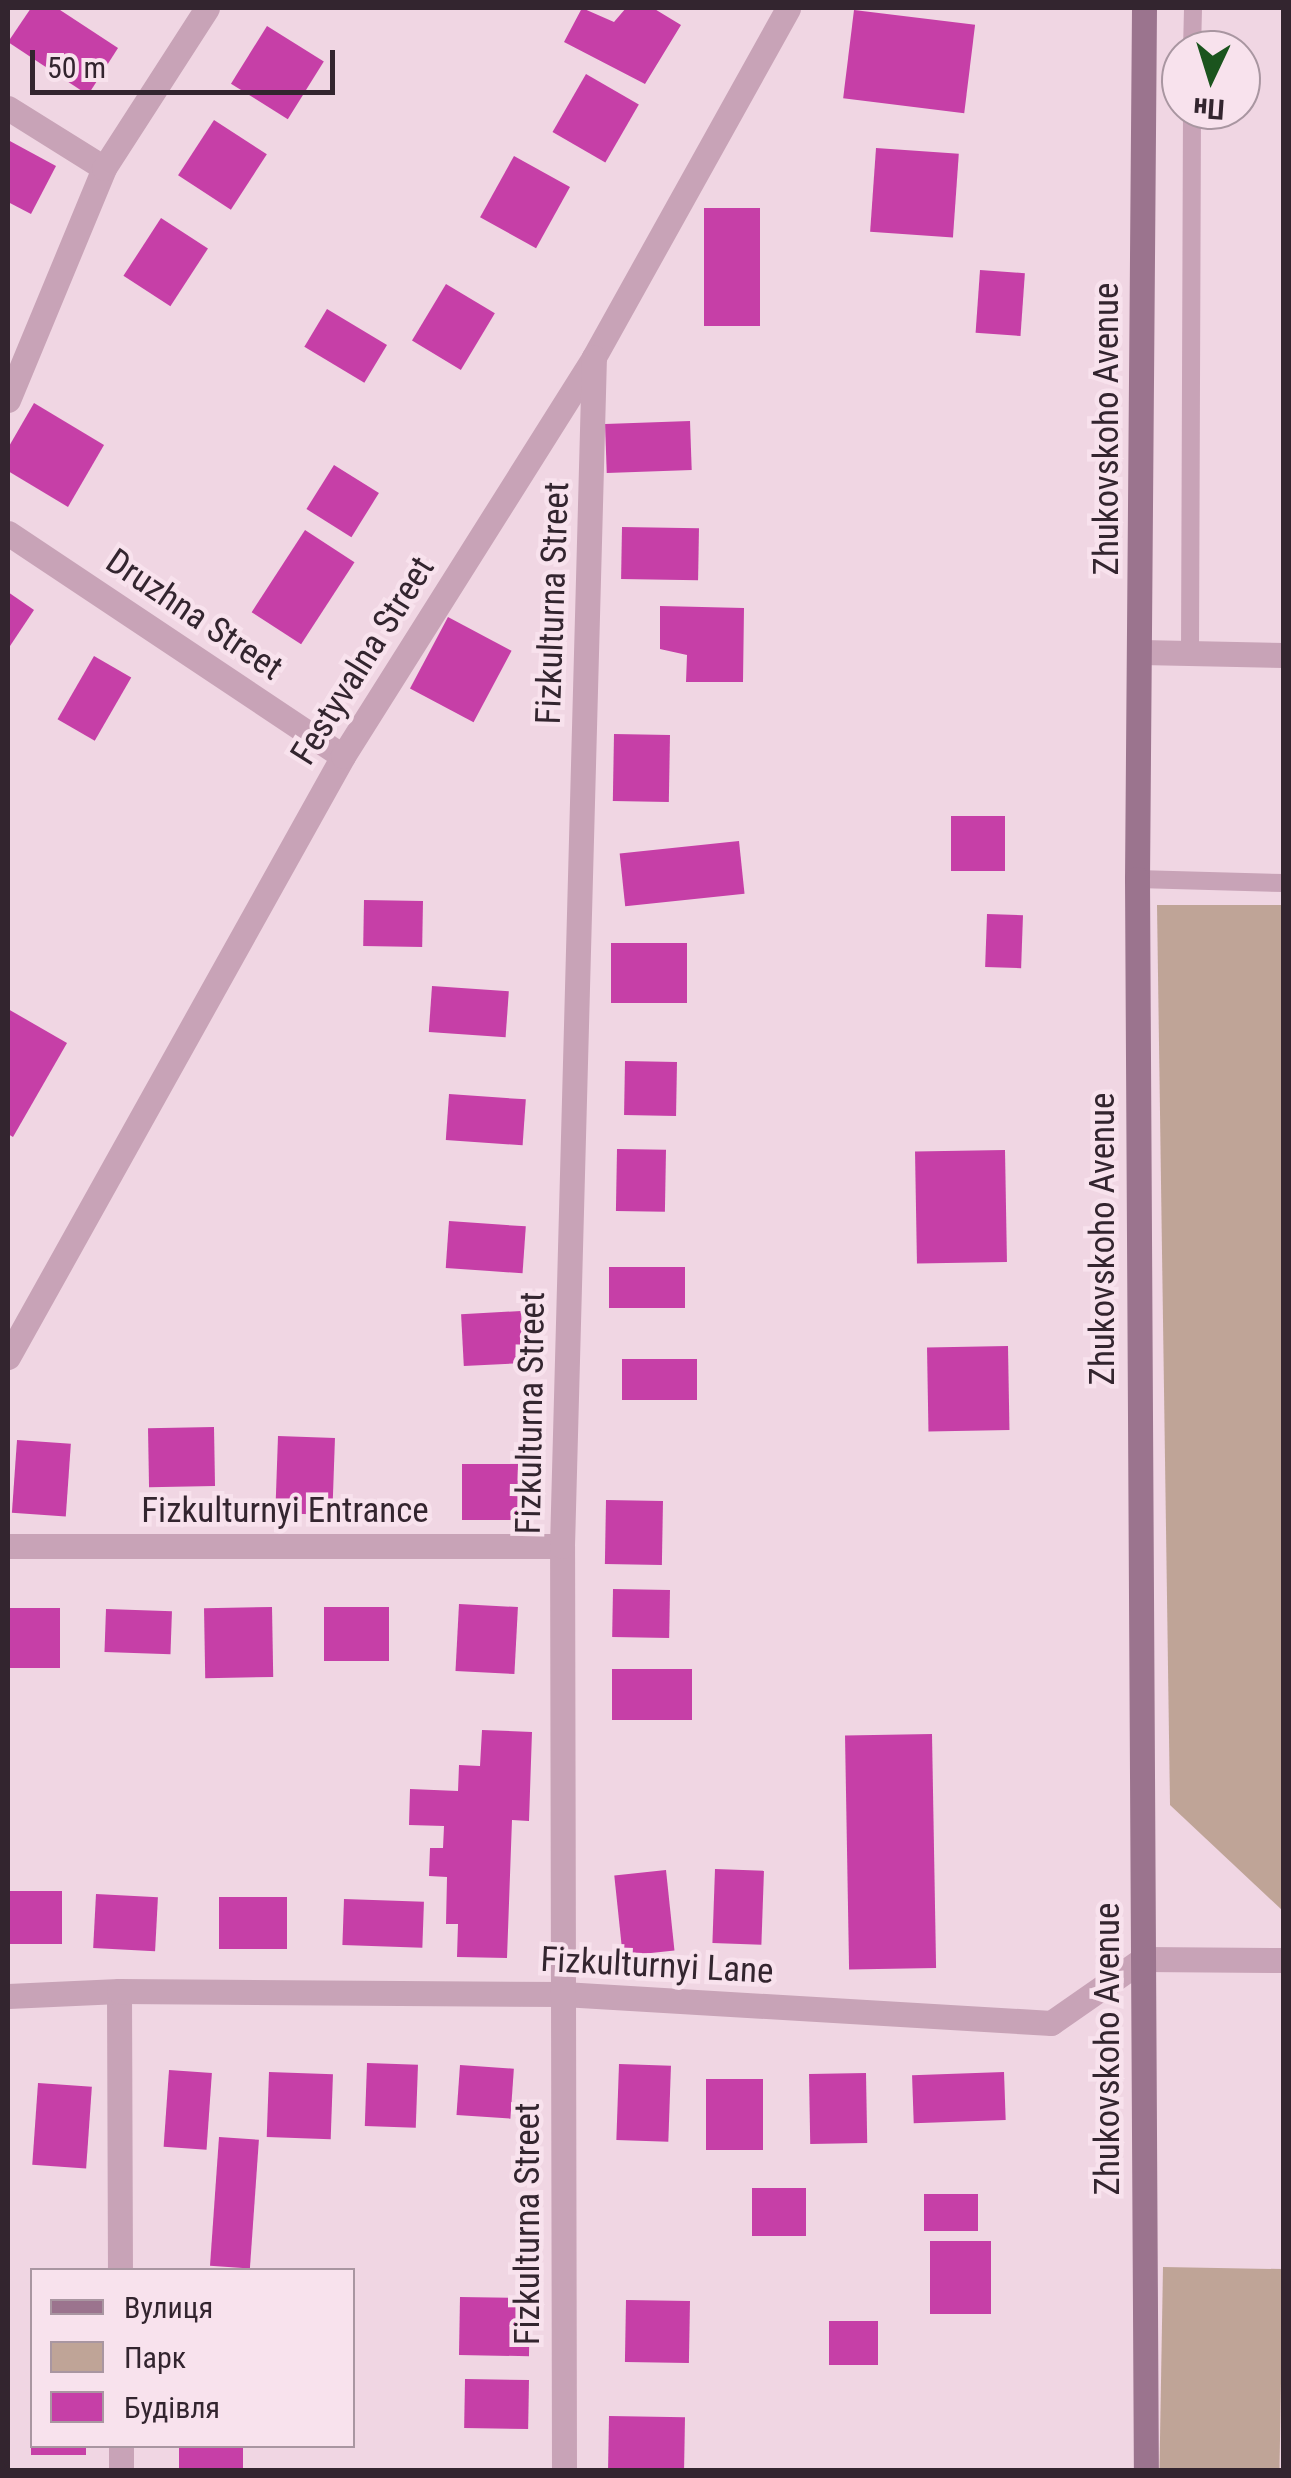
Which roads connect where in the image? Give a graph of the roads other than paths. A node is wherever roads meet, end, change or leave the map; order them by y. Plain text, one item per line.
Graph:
1 (207, 8) edge
2 (788, 8) edge
3 (1144, 8) edge
4 (8, 108) edge
5 (1192, 130) edge
6 (104, 168) junction
7 (594, 357) junction
8 (8, 400) edge
9 (8, 533) edge
10 (1141, 652) junction
11 (1190, 654) junction
12 (1284, 656) edge
13 (343, 756) junction
14 (1137, 879) junction
15 (1284, 883) edge
16 (8, 1358) edge
17 (8, 1546) edge
18 (562, 1546) junction
19 (1143, 1959) junction
20 (1284, 1960) edge
21 (119, 1992) junction
22 (562, 1994) junction
23 (8, 1996) edge
24 (120, 2268) edge
25 (564, 2470) edge
26 (1146, 2470) edge

1 - 6 street
2 - 7 street, Festyvalna Street
3 - 10 street, Zhukovskoho Avenue
4 - 6 street
5 - 11 lane
6 - 8 street
7 - 13 street, Festyvalna Street
7 - 18 street, Fizkulturna Street
9 - 13 street, Druzhna Street
10 - 11 street
10 - 14 street, Zhukovskoho Avenue
11 - 12 street
13 - 16 street, Festyvalna Street
14 - 15 lane
14 - 19 street, Zhukovskoho Avenue
17 - 18 street, Fizkulturnyi Entrance
18 - 22 street, Fizkulturna Street
19 - 20 street
19 - 22 street, Fizkulturnyi Lane
19 - 26 street, Zhukovskoho Avenue
21 - 22 street, Fizkulturnyi Lane
21 - 23 street, Fizkulturnyi Lane
21 - 24 street
22 - 25 street, Fizkulturna Street

